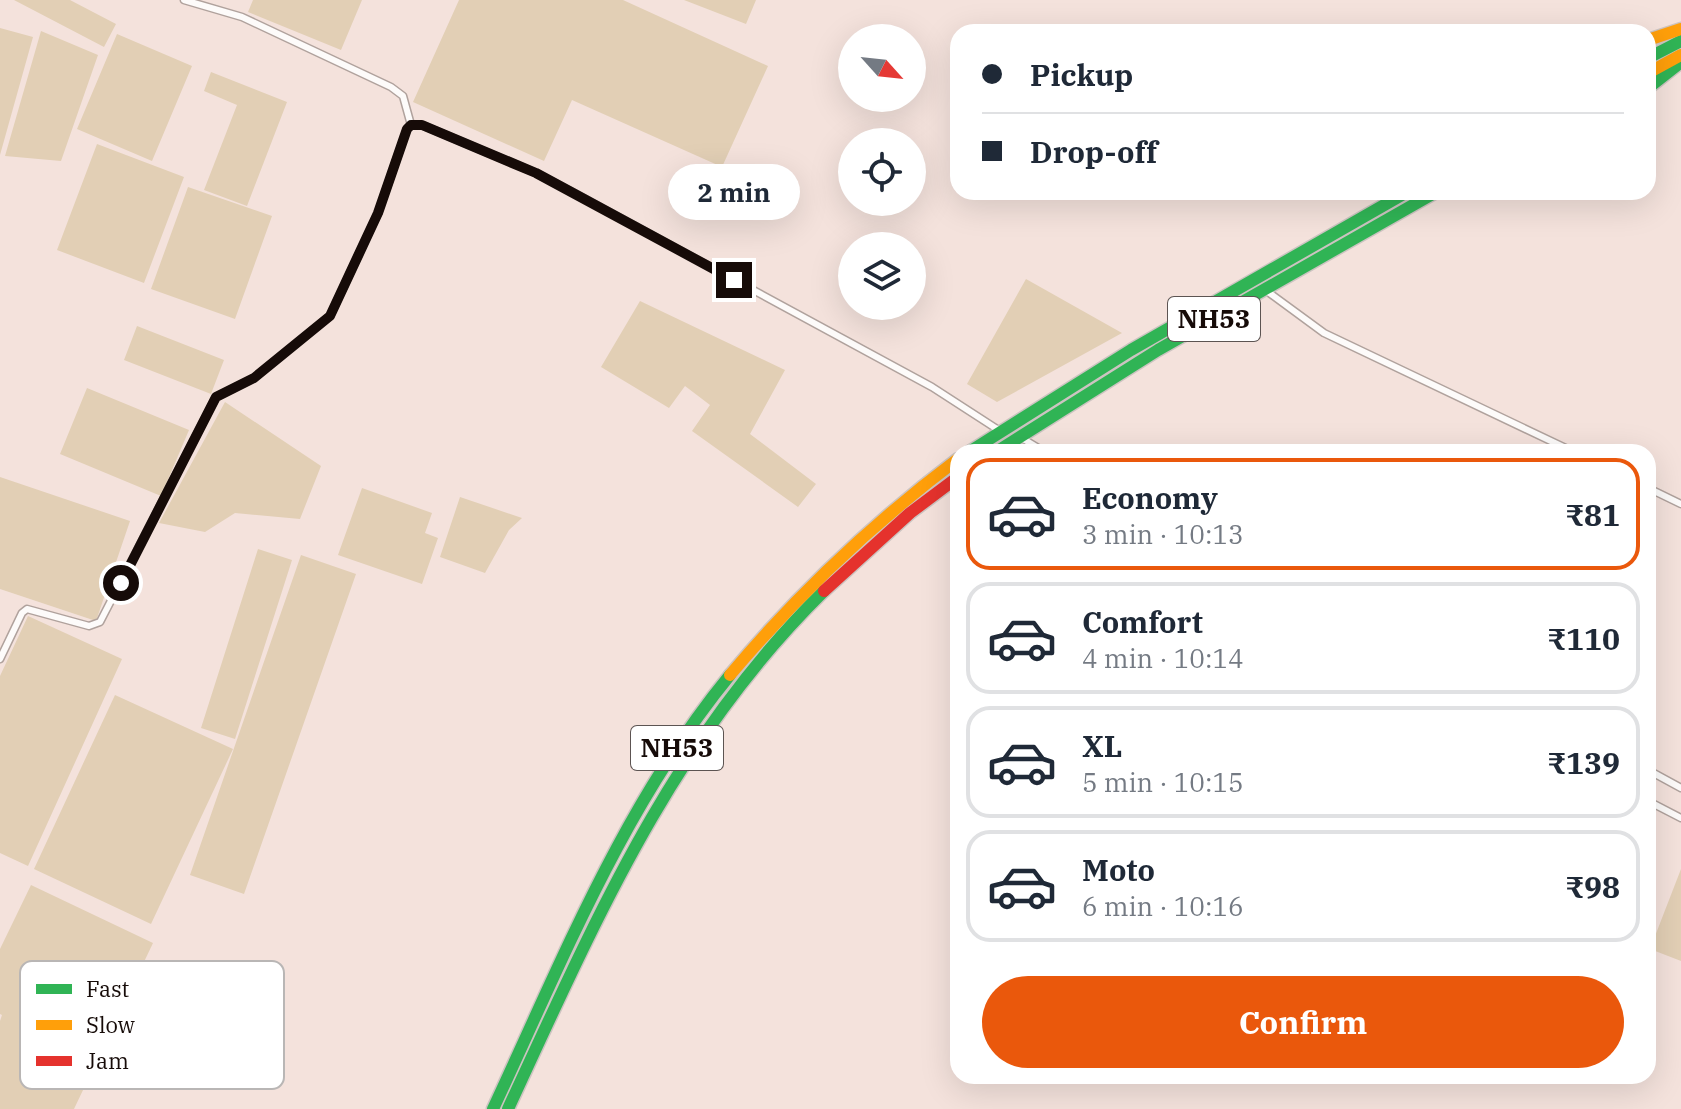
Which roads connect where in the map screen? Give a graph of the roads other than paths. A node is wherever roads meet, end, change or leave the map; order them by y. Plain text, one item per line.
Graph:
1 (184, 0) edge
2 (1681, 29) edge
3 (1656, 37) edge
4 (1681, 41) edge
5 (1656, 54) edge
6 (1681, 55) edge
7 (1681, 62) edge
8 (1656, 69) edge
9 (1656, 82) edge
10 (411, 125) junction
11 (1393, 200) edge
12 (1422, 200) edge
13 (1264, 289) junction
14 (1000, 431) junction
15 (1019, 436) junction
16 (981, 444) edge
17 (1008, 444) edge
18 (1032, 444) edge
19 (1557, 444) edge
20 (950, 465) edge
21 (950, 483) edge
22 (1656, 492) edge
23 (1681, 504) edge
24 (0, 659) edge
25 (1656, 774) edge
26 (1681, 788) edge
27 (1656, 805) edge
28 (1681, 818) edge
29 (493, 1109) edge
30 (508, 1109) edge

1 - 10 street
2 - 3 highway
4 - 5 highway
6 - 8 highway
7 - 9 highway
10 - 14 street
10 - 24 street
11 - 14 highway, NH53
12 - 13 highway, NH53
13 - 15 highway, NH53
13 - 19 street
14 - 16 highway, NH53
15 - 17 highway, NH53
15 - 18 street
20 - 29 highway, NH53
21 - 30 highway, NH53
22 - 23 street
25 - 26 street
27 - 28 street

